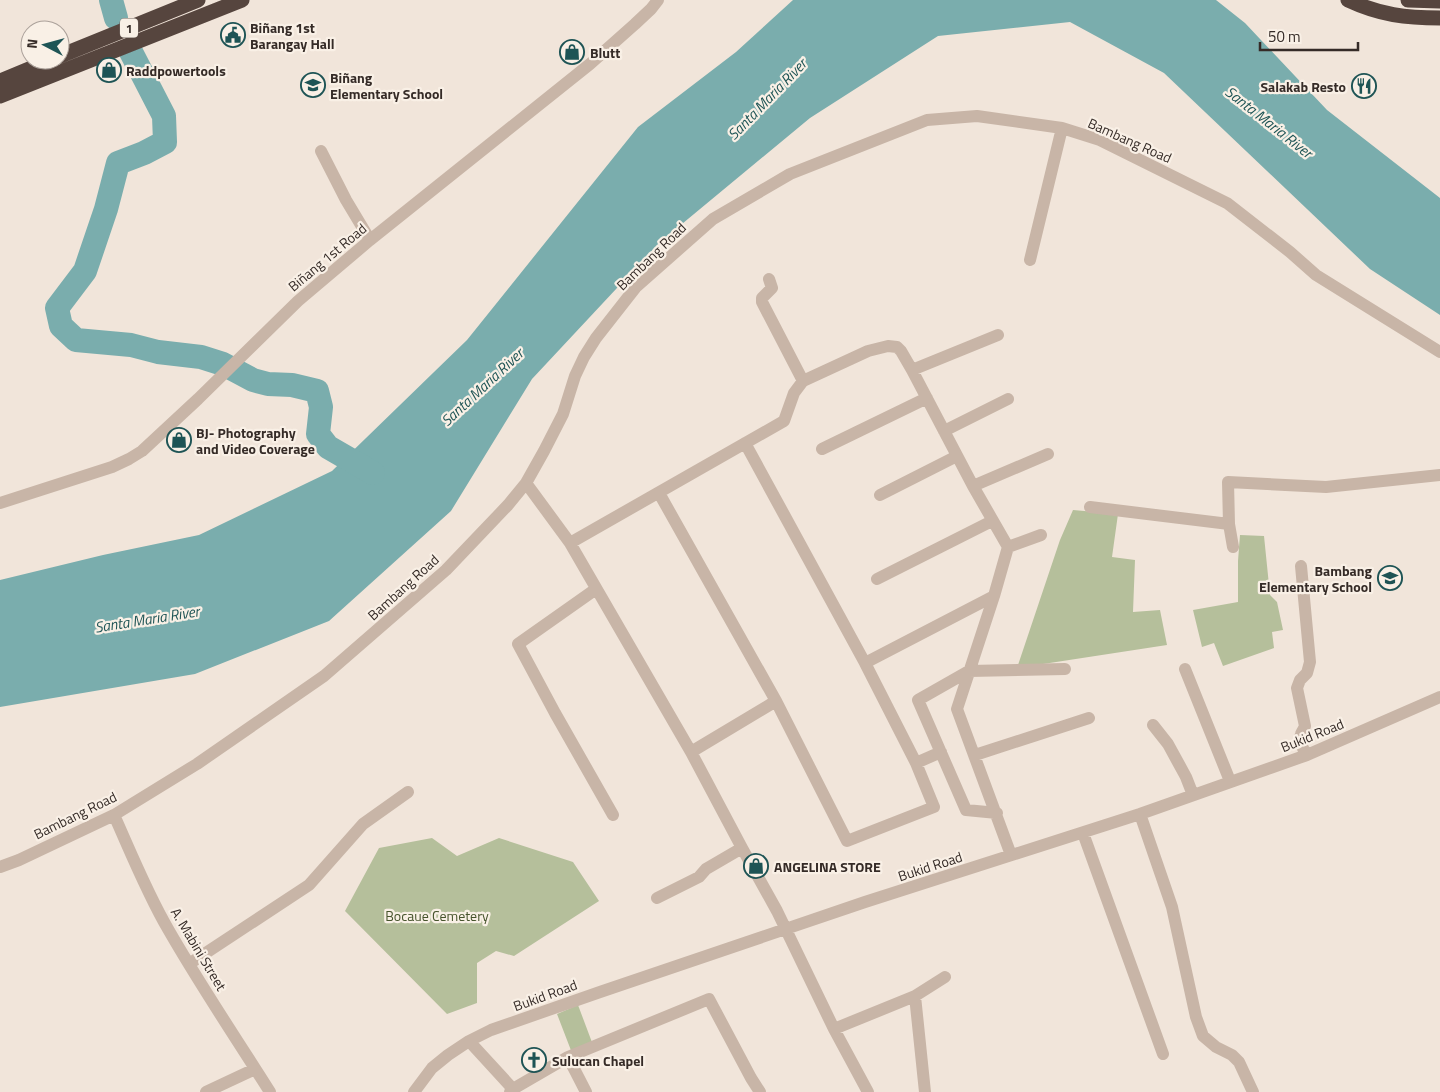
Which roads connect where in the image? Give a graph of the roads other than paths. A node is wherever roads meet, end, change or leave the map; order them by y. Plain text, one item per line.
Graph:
1 (198, 0) edge
2 (242, 0) edge
3 (658, 0) edge
4 (1348, 0) edge
5 (1408, 0) edge
6 (1440, 1) edge
7 (1440, 18) edge
8 (70, 52) edge
9 (27, 70) edge
10 (0, 81) edge
11 (0, 96) edge
12 (1062, 128) junction
13 (321, 151) dead end
14 (370, 240) junction
15 (1030, 260) dead end
16 (768, 279) dead end
17 (998, 335) dead end
18 (1440, 352) edge
19 (912, 370) junction
20 (803, 381) junction
21 (927, 398) junction
22 (1008, 399) dead end
23 (944, 431) junction
24 (745, 443) junction
25 (822, 449) dead end
26 (1048, 454) dead end
27 (957, 456) junction
28 (1440, 475) edge
29 (526, 483) junction
30 (973, 486) junction
31 (659, 492) junction
32 (880, 495) dead end
33 (0, 503) edge
34 (1090, 507) dead end
35 (992, 521) junction
36 (1229, 524) junction
37 (1041, 535) dead end
38 (570, 543) junction
39 (1008, 547) junction
40 (1233, 547) dead end
41 (1301, 566) dead end
42 (877, 579) dead end
43 (596, 589) junction
44 (994, 596) junction
45 (865, 663) junction
46 (1065, 669) dead end
47 (1185, 669) dead end
48 (969, 672) junction
49 (1440, 697) edge
50 (776, 701) junction
51 (1089, 718) dead end
52 (1152, 725) dead end
53 (1303, 749) junction
54 (691, 752) junction
55 (941, 752) junction
56 (975, 755) junction
57 (916, 763) junction
58 (1229, 778) junction
59 (1190, 786) junction
60 (408, 792) dead end
61 (997, 814) junction
62 (1140, 814) junction
63 (114, 815) junction
64 (613, 815) dead end
65 (1083, 833) junction
66 (1008, 845) junction
67 (742, 848) junction
68 (0, 867) edge
69 (658, 898) dead end
70 (785, 927) junction
71 (189, 964) junction
72 (945, 977) dead end
73 (915, 996) junction
74 (834, 1029) junction
75 (469, 1041) junction
76 (1163, 1054) dead end
77 (568, 1057) junction
78 (255, 1068) junction
79 (512, 1091) edge
80 (206, 1092) edge
81 (270, 1092) edge
82 (414, 1092) edge
83 (586, 1092) edge
84 (760, 1092) edge
85 (868, 1092) edge
86 (925, 1092) edge
87 (1253, 1092) edge

1 - 8 highway, 1
2 - 11 highway, 1
3 - 14 street, Biñang 1st Road
4 - 7 highway
5 - 6 highway
9 - 10 highway
12 - 15 street
12 - 18 street, Bambang Road
12 - 29 street, Bambang Road
13 - 14 street
14 - 33 street, Biñang 1st Road
16 - 20 street
17 - 19 street
19 - 20 street
19 - 21 street
20 - 24 street
21 - 23 street
21 - 25 street
22 - 23 street
23 - 27 street
24 - 31 street
24 - 45 street
26 - 30 street
27 - 30 street
27 - 32 street
28 - 36 street
29 - 38 street
29 - 63 street, Bambang Road
30 - 35 street
31 - 38 street
31 - 50 street
34 - 36 street
35 - 39 street
35 - 42 street
36 - 40 street
37 - 39 street
38 - 43 street
39 - 44 street
41 - 53 street
43 - 54 street
43 - 64 street
44 - 45 street
44 - 48 street
45 - 57 street
46 - 48 street
47 - 58 street
48 - 55 street
48 - 56 street
49 - 53 street, Bukid Road
50 - 54 street
50 - 57 street
51 - 56 street
52 - 59 street
53 - 58 street, Bukid Road
54 - 67 street
55 - 57 street
55 - 61 street
56 - 61 street
58 - 59 street, Bukid Road
59 - 62 street, Bukid Road
60 - 71 street
61 - 66 street
62 - 65 street, Bukid Road
62 - 87 street
63 - 68 street, Bambang Road
63 - 71 street, A. Mabini Street
65 - 66 street, Bukid Road
65 - 76 street
66 - 70 street, Bukid Road
67 - 69 street
67 - 70 street
70 - 74 street
70 - 75 street, Bukid Road
71 - 78 street, A. Mabini Street
72 - 73 street
73 - 74 street
73 - 86 street
74 - 85 street
75 - 79 street
75 - 82 street, Bukid Road
77 - 79 street
77 - 83 street
77 - 84 street
78 - 80 street
78 - 81 street, A. Mabini Street

